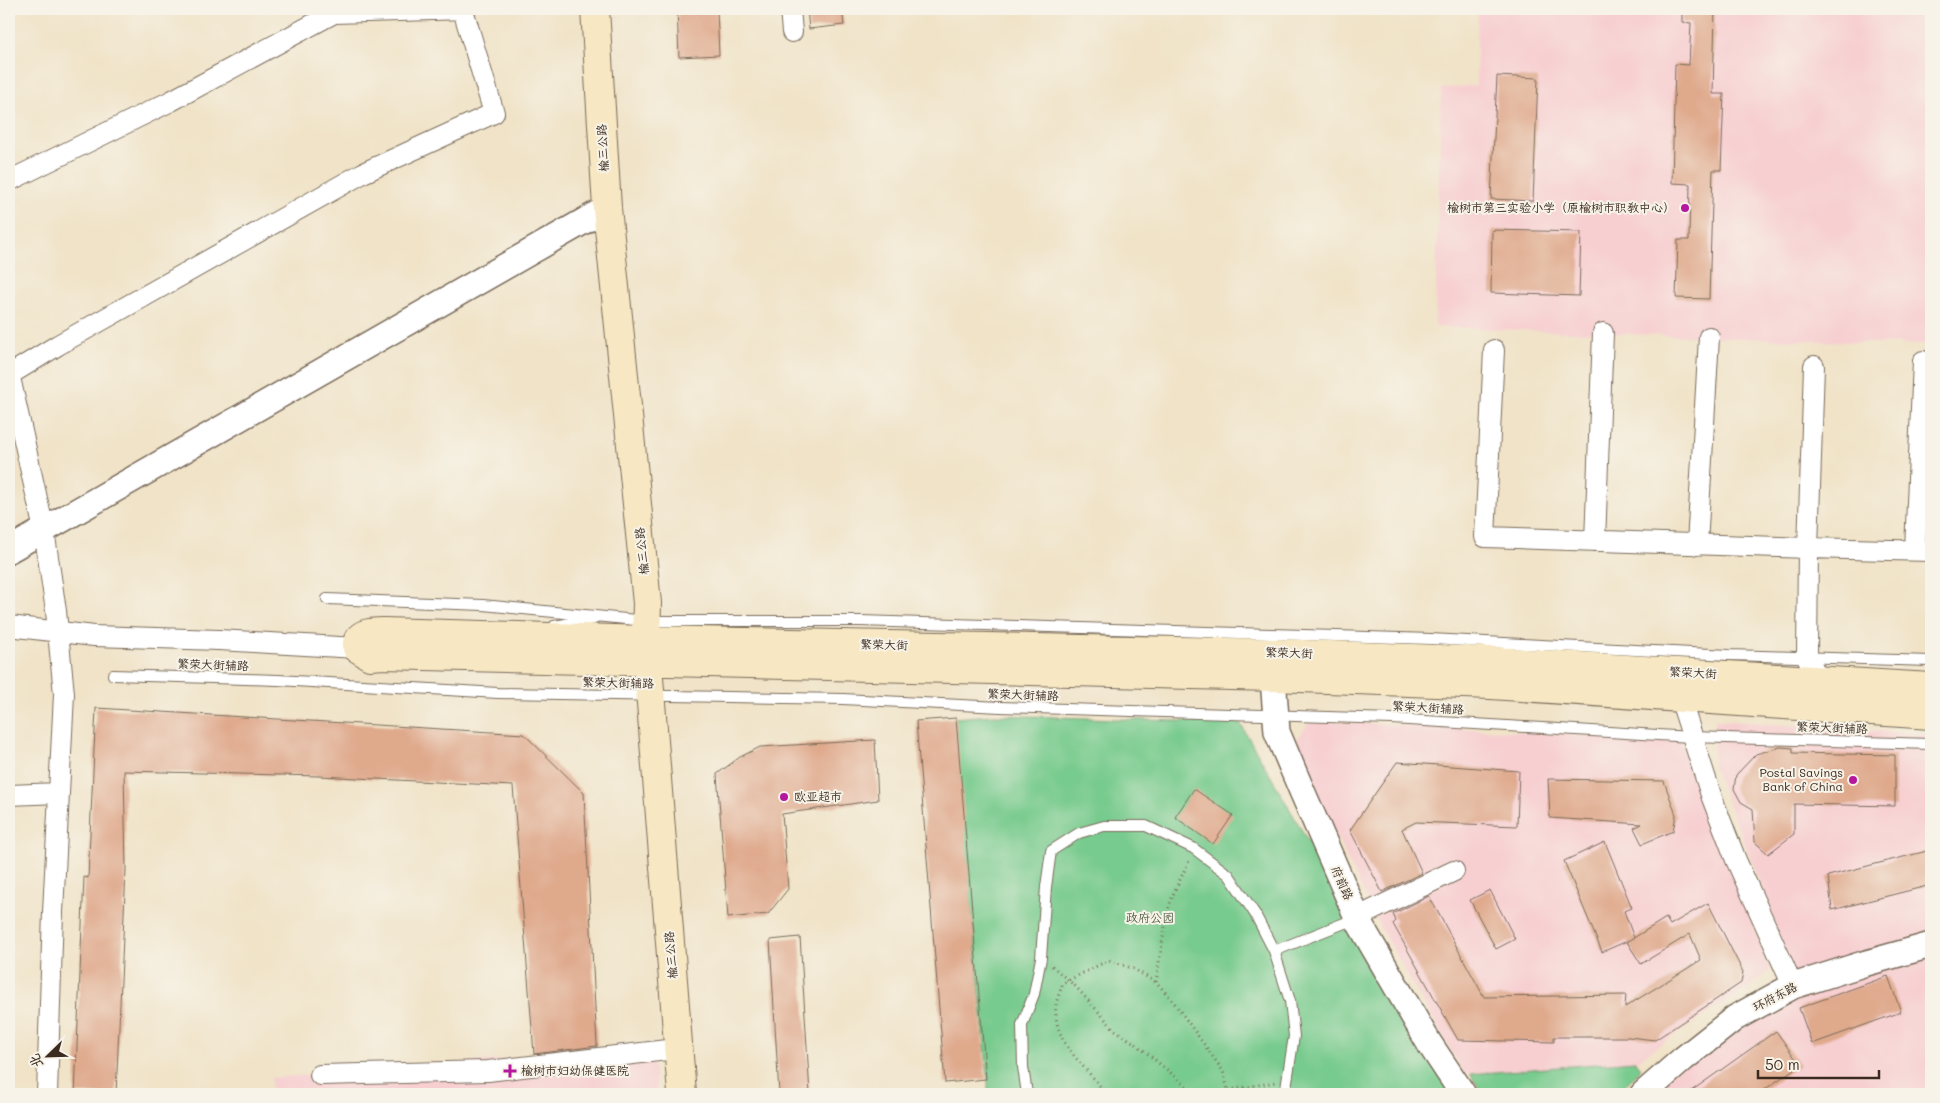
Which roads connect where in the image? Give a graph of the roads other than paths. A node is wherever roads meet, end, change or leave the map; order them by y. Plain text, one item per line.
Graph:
1 (464, 9) edge
2 (582, 9) edge
3 (596, 9) edge
4 (790, 9) edge
5 (359, 10) edge
6 (792, 32) dead end
7 (9, 181) edge
8 (601, 211) junction
9 (1603, 333) dead end
10 (1709, 337) dead end
11 (1494, 350) dead end
12 (1923, 361) dead end
13 (1814, 366) dead end
14 (9, 374) edge
15 (44, 530) junction
16 (1595, 541) junction
17 (1697, 545) junction
18 (1808, 548) junction
19 (9, 550) edge
20 (1923, 551) edge
21 (327, 599) dead end
22 (9, 626) edge
23 (58, 632) junction
24 (634, 637) junction
25 (357, 648) junction
26 (1807, 657) junction
27 (1931, 661) edge
28 (1274, 665) junction
29 (113, 675) dead end
30 (1820, 681) junction
31 (1931, 687) edge
32 (642, 696) junction
33 (1680, 698) junction
34 (1276, 715) junction
35 (1931, 715) edge
36 (1691, 737) junction
37 (1931, 744) edge
38 (59, 793) junction
39 (9, 795) edge
40 (1454, 872) dead end
41 (1358, 917) junction
42 (1931, 945) edge
43 (1274, 951) junction
44 (1793, 986) junction
45 (667, 1050) junction
46 (320, 1076) dead end
47 (47, 1094) edge
48 (671, 1094) edge
49 (682, 1094) edge
50 (1027, 1094) edge
51 (1285, 1094) edge
52 (1463, 1094) edge
53 (1643, 1094) edge

1 - 5 street
1 - 14 street
2 - 8 main road, 榆三公路
3 - 8 main road, 榆三公路
4 - 6 street
5 - 7 street
8 - 15 street
8 - 24 main road, 榆三公路
9 - 16 street
10 - 17 street
11 - 16 street
12 - 20 street
13 - 18 street
14 - 15 street
15 - 19 street
15 - 23 street
16 - 17 street
17 - 18 street
18 - 20 street
18 - 26 street
21 - 24 lane
22 - 23 street
23 - 25 street
23 - 38 street
24 - 25 main road
24 - 25 main road
24 - 26 lane
24 - 28 main road, 繁荣大街
24 - 32 main road, 榆三公路
26 - 27 lane
26 - 30 street
28 - 30 main road, 繁荣大街
28 - 33 main road, 繁荣大街
28 - 34 street, 府前路
29 - 32 lane, 繁荣大街辅路
30 - 31 main road, 繁荣大街
32 - 34 lane, 繁荣大街辅路
32 - 45 main road, 榆三公路
32 - 49 main road, 榆三公路
33 - 35 main road, 繁荣大街
33 - 36 street
34 - 36 lane, 繁荣大街辅路
34 - 41 street, 府前路
36 - 37 lane, 繁荣大街辅路
36 - 44 street
38 - 39 street
38 - 47 street
40 - 41 street
41 - 43 lane
41 - 52 street, 府前路
42 - 44 street, 环府东路
43 - 50 lane
43 - 51 lane
44 - 53 street, 环府东路
45 - 46 street
45 - 48 main road, 榆三公路

